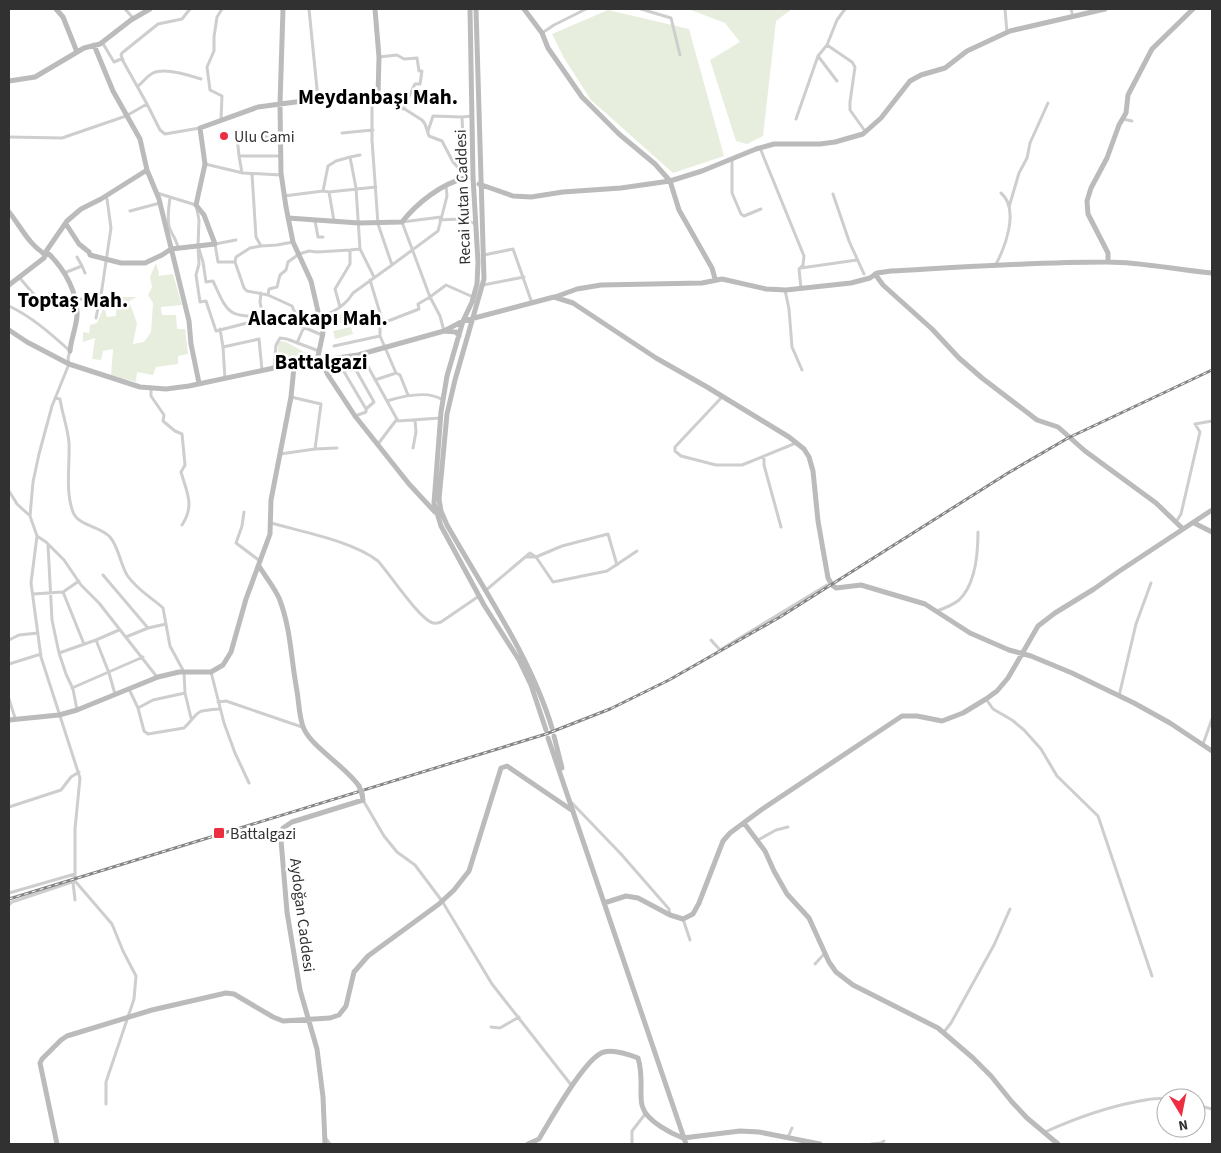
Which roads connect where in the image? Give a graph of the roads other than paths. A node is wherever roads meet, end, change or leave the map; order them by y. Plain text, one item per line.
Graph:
1 (56, 9) edge
2 (125, 9) edge
3 (150, 9) edge
4 (190, 9) edge
5 (222, 9) edge
6 (283, 9) edge
7 (309, 9) edge
8 (375, 9) edge
9 (470, 9) edge
10 (476, 9) edge
11 (524, 9) edge
12 (586, 9) edge
13 (641, 9) edge
14 (846, 9) edge
15 (1005, 9) edge
16 (1071, 9) edge
17 (1105, 9) edge
18 (1193, 9) edge
19 (1073, 17) junction
20 (133, 18) junction
21 (1007, 33) junction
22 (542, 34) junction
23 (102, 42) junction
24 (94, 45) junction
25 (827, 45) junction
26 (77, 52) junction
27 (680, 55) dead end
28 (818, 56) junction
29 (379, 57) junction
30 (123, 61) junction
31 (200, 79) dead end
32 (837, 81) dead end
33 (9, 82) edge
34 (138, 86) junction
35 (375, 96) junction
36 (318, 99) junction
37 (1048, 103) dead end
38 (147, 104) junction
39 (280, 104) junction
40 (403, 109) junction
41 (126, 116) junction
42 (472, 116) junction
43 (462, 117) junction
44 (796, 119) dead end
45 (1122, 119) junction
46 (221, 120) junction
47 (1132, 121) dead end
48 (200, 128) junction
49 (372, 130) junction
50 (428, 131) junction
51 (866, 132) junction
52 (342, 133) dead end
53 (280, 137) junction
54 (9, 138) edge
55 (760, 148) junction
56 (360, 155) dead end
57 (239, 156) junction
58 (281, 156) junction
59 (350, 158) junction
60 (732, 159) junction
61 (205, 164) junction
62 (147, 170) junction
63 (242, 173) junction
64 (252, 174) junction
65 (282, 175) junction
66 (467, 177) junction
67 (670, 181) junction
68 (480, 184) junction
69 (446, 186) junction
70 (376, 187) junction
71 (356, 188) junction
72 (323, 191) junction
73 (330, 192) junction
74 (156, 193) junction
75 (1001, 193) dead end
76 (833, 194) dead end
77 (105, 196) junction
78 (284, 196) junction
79 (170, 197) junction
80 (160, 203) junction
81 (196, 205) junction
82 (1009, 207) junction
83 (761, 209) dead end
84 (130, 211) dead end
85 (9, 212) edge
86 (288, 218) junction
87 (441, 218) junction
88 (314, 220) junction
89 (334, 222) junction
90 (402, 222) junction
91 (66, 224) junction
92 (359, 224) junction
93 (378, 224) junction
94 (475, 224) junction
95 (323, 237) dead end
96 (236, 240) dead end
97 (293, 242) junction
98 (215, 244) junction
99 (198, 246) junction
100 (261, 246) junction
101 (178, 248) junction
102 (171, 249) junction
103 (360, 249) junction
104 (350, 250) junction
105 (412, 250) junction
106 (299, 254) junction
107 (46, 255) junction
108 (483, 255) junction
109 (77, 256) dead end
110 (106, 260) junction
111 (857, 260) junction
112 (234, 262) junction
113 (1108, 262) junction
114 (392, 265) junction
115 (82, 266) junction
116 (994, 266) junction
117 (800, 268) junction
118 (63, 273) junction
119 (85, 273) dead end
120 (1212, 273) edge
121 (864, 274) dead end
122 (875, 274) junction
123 (18, 276) junction
124 (524, 276) junction
125 (374, 277) junction
126 (714, 279) junction
127 (370, 280) junction
128 (9, 285) edge
129 (482, 286) junction
130 (801, 288) junction
131 (784, 290) junction
132 (262, 293) junction
133 (268, 295) junction
134 (36, 297) dead end
135 (430, 297) junction
136 (473, 297) junction
137 (554, 297) junction
138 (75, 298) junction
139 (99, 303) junction
140 (532, 303) junction
141 (9, 306) edge
142 (340, 307) junction
143 (263, 316) junction
144 (250, 317) junction
145 (319, 317) junction
146 (96, 318) dead end
147 (307, 320) junction
148 (472, 320) junction
149 (464, 322) junction
150 (382, 323) junction
151 (304, 327) junction
152 (9, 330) edge
153 (220, 330) junction
154 (444, 331) junction
155 (322, 335) junction
156 (380, 336) junction
157 (459, 336) junction
158 (297, 343) junction
159 (334, 346) dead end
160 (224, 347) junction
161 (385, 348) junction
162 (70, 350) junction
163 (320, 352) junction
164 (361, 354) junction
165 (317, 361) junction
166 (69, 364) junction
167 (294, 367) junction
168 (367, 367) junction
169 (274, 368) junction
170 (344, 370) junction
171 (356, 370) junction
172 (802, 370) dead end
173 (262, 371) junction
174 (396, 373) junction
175 (328, 375) junction
176 (225, 379) junction
177 (375, 380) junction
178 (199, 383) junction
179 (151, 388) junction
180 (408, 395) junction
181 (291, 397) junction
182 (722, 397) junction
183 (55, 398) junction
184 (443, 400) junction
185 (387, 401) junction
186 (366, 409) junction
187 (355, 416) junction
188 (397, 418) junction
189 (440, 418) junction
190 (415, 420) junction
191 (1212, 420) edge
192 (797, 443) junction
193 (378, 444) junction
194 (337, 448) dead end
195 (413, 448) dead end
196 (315, 449) junction
197 (280, 454) junction
198 (764, 456) junction
199 (9, 491) edge
200 (1212, 510) edge
201 (244, 512) dead end
202 (439, 512) junction
203 (30, 516) junction
204 (1176, 522) junction
205 (270, 523) junction
206 (1194, 523) junction
207 (182, 525) dead end
208 (781, 527) dead end
209 (1183, 529) junction
210 (978, 532) dead end
211 (1212, 532) edge
212 (37, 536) junction
213 (48, 544) junction
214 (637, 552) dead end
215 (536, 557) junction
216 (260, 563) junction
217 (617, 566) junction
218 (103, 575) dead end
219 (79, 581) junction
220 (1151, 583) dead end
221 (832, 585) junction
222 (51, 592) junction
223 (63, 592) junction
224 (485, 592) junction
225 (33, 594) junction
226 (480, 596) junction
227 (936, 612) junction
228 (166, 624) junction
229 (148, 628) junction
230 (120, 630) junction
231 (38, 633) junction
232 (126, 637) junction
233 (9, 640) edge
234 (96, 640) junction
235 (711, 640) dead end
236 (84, 644) junction
237 (59, 653) junction
238 (41, 654) junction
239 (1022, 654) junction
240 (143, 657) junction
241 (9, 664) edge
242 (109, 672) junction
243 (184, 672) junction
244 (211, 672) junction
245 (158, 677) junction
246 (72, 688) junction
247 (129, 689) junction
248 (185, 693) junction
249 (116, 695) junction
250 (1119, 696) junction
251 (9, 699) edge
252 (986, 699) junction
253 (218, 702) junction
254 (138, 708) junction
255 (219, 708) junction
256 (77, 710) junction
257 (59, 715) junction
258 (15, 718) junction
259 (191, 718) junction
260 (1212, 719) edge
261 (9, 720) edge
262 (303, 728) junction
263 (551, 737) dead end
264 (1203, 745) junction
265 (1212, 751) edge
266 (79, 772) junction
267 (249, 783) dead end
268 (363, 800) junction
269 (570, 800) junction
270 (9, 807) edge
271 (573, 810) junction
272 (744, 823) junction
273 (788, 827) dead end
274 (758, 840) junction
275 (75, 874) junction
276 (74, 882) junction
277 (9, 893) edge
278 (74, 900) dead end
279 (442, 901) junction
280 (604, 903) junction
281 (9, 905) edge
282 (1010, 909) dead end
283 (670, 915) junction
284 (683, 919) junction
285 (690, 940) dead end
286 (825, 952) junction
287 (815, 964) dead end
288 (1152, 976) dead end
289 (519, 1017) junction
290 (128, 1018) junction
291 (309, 1018) junction
292 (491, 1027) dead end
293 (943, 1033) junction
294 (572, 1086) junction
295 (1156, 1098) edge
296 (106, 1104) dead end
297 (646, 1112) junction
298 (792, 1128) dead end
299 (1043, 1133) junction
300 (325, 1137) junction
301 (788, 1137) junction
302 (683, 1138) junction
303 (884, 1141) dead end
304 (57, 1144) edge
305 (325, 1144) edge
306 (330, 1144) edge
307 (528, 1144) edge
308 (632, 1144) edge
309 (686, 1144) edge
310 (820, 1144) edge
311 (871, 1144) edge
312 (1058, 1144) edge

1 - 26 street
2 - 20 street
3 - 20 street
4 - 30 street
5 - 46 street
6 - 39 street
7 - 36 street
8 - 29 street
9 - 42 street, Recai Kutan Caddesi
10 - 68 street, Recai Kutan Caddesi
11 - 22 street
12 - 22 street
13 - 27 street
14 - 25 street
15 - 21 street
16 - 19 street
17 - 19 street
18 - 45 street
19 - 21 street
20 - 23 street
21 - 51 street
22 - 67 street
23 - 24 street
23 - 30 street
24 - 26 street
24 - 41 street
25 - 28 street
25 - 51 street
26 - 33 street
28 - 32 street
28 - 44 street
29 - 35 street
29 - 40 street
30 - 34 street
31 - 34 street
34 - 38 street
35 - 36 street
35 - 40 street
35 - 49 street
36 - 39 street
37 - 82 street
38 - 41 street
38 - 48 street
39 - 46 street
39 - 53 street
40 - 50 street
41 - 54 street
41 - 62 street
42 - 43 street
42 - 66 street, Recai Kutan Caddesi
43 - 50 street
43 - 66 street
45 - 47 street
45 - 113 street
46 - 48 street
48 - 61 street
49 - 52 street
49 - 70 street
50 - 66 street
51 - 55 street
53 - 57 street
53 - 58 street
55 - 60 street
55 - 117 street
56 - 59 street
57 - 58 street
57 - 63 street
58 - 65 street
59 - 71 street
59 - 72 street
60 - 67 street
60 - 83 street
61 - 63 street
61 - 81 street
62 - 74 street
62 - 77 street
63 - 64 street
64 - 65 street
64 - 100 street
65 - 78 street
66 - 68 street
66 - 69 street
66 - 94 street, Recai Kutan Caddesi
67 - 68 street
67 - 126 street
68 - 108 street, Recai Kutan Caddesi
69 - 87 street
69 - 90 street
70 - 71 street
70 - 93 street
71 - 73 street
71 - 92 street
72 - 73 street
72 - 78 street
73 - 89 street
74 - 79 street
74 - 80 street
75 - 82 street
76 - 111 street
77 - 91 street
77 - 110 street
78 - 86 street
79 - 81 street
79 - 101 street
80 - 84 street
80 - 102 street
81 - 98 street
81 - 99 street
82 - 116 street
85 - 107 street
86 - 88 street
86 - 97 street
87 - 90 street
87 - 94 street
87 - 105 street
88 - 89 street
88 - 95 street
89 - 92 street
90 - 93 street
90 - 105 street
91 - 107 street
91 - 110 street
92 - 93 street
92 - 103 street
93 - 114 street
94 - 136 street, Recai Kutan Caddesi
96 - 98 street
97 - 100 street
97 - 106 street
98 - 99 street
98 - 112 street
99 - 101 street
99 - 144 street
99 - 153 street
100 - 112 street
101 - 102 street
102 - 110 street
102 - 178 street
103 - 104 street
103 - 125 street
104 - 106 street
104 - 142 street
105 - 114 street
105 - 135 street
106 - 133 street
106 - 145 street
107 - 118 street
107 - 123 street
108 - 124 street
108 - 129 street, Recai Kutan Caddesi
109 - 115 street
110 - 139 street
111 - 117 street
111 - 121 street
112 - 132 street
113 - 116 street
113 - 120 street
114 - 125 street
115 - 118 street
115 - 119 street
116 - 122 street
117 - 130 street
118 - 138 street
122 - 130 street
122 - 204 street
123 - 128 street
123 - 134 street
124 - 129 street
124 - 140 street
125 - 127 street
126 - 131 street
126 - 137 street
127 - 142 street
127 - 150 street
129 - 148 street, Recai Kutan Caddesi
130 - 131 street
131 - 172 street
132 - 133 street
132 - 143 street
133 - 147 street
135 - 136 street
135 - 150 street
135 - 154 street
136 - 149 street, Recai Kutan Caddesi
137 - 140 street
137 - 182 street
138 - 139 street
138 - 162 street
139 - 146 street
140 - 148 street
141 - 162 street
142 - 145 street
143 - 144 street
143 - 151 street
144 - 153 street
145 - 147 street
145 - 155 street
147 - 151 street
148 - 149 street
148 - 202 street, Recai Kutan Caddesi
149 - 154 street
149 - 157 street, Recai Kutan Caddesi
150 - 156 street
151 - 155 street
151 - 158 street
152 - 166 street
153 - 160 street
154 - 157 street
154 - 161 street
155 - 163 street
156 - 159 street
156 - 161 street
157 - 184 street, Recai Kutan Caddesi
158 - 163 street
158 - 169 street
160 - 173 street
160 - 176 street
161 - 164 street
161 - 174 street
162 - 166 street
163 - 165 street
164 - 165 street
164 - 168 street
165 - 167 street
165 - 175 street
166 - 179 street
166 - 183 street
167 - 169 street
167 - 181 street
168 - 171 street
168 - 177 street
169 - 173 street
170 - 171 street
170 - 175 street
170 - 186 street
171 - 186 street
173 - 176 street
174 - 177 street
174 - 180 street
175 - 187 street
176 - 178 street
177 - 185 street
178 - 179 street
179 - 207 street
180 - 184 street
180 - 185 street
181 - 196 street
181 - 197 street
182 - 192 street
182 - 198 street
183 - 203 street
183 - 228 street
184 - 189 street, Recai Kutan Caddesi
185 - 188 street
186 - 187 street
187 - 193 street
188 - 190 street
188 - 193 street
189 - 190 street
189 - 202 street, Recai Kutan Caddesi
190 - 195 street
191 - 204 street
192 - 198 street
192 - 221 street
193 - 202 street
194 - 196 street
196 - 197 street
197 - 205 street
198 - 208 street
199 - 203 street
200 - 206 street
201 - 216 street
202 - 224 street
202 - 226 street
203 - 212 street
204 - 209 street
205 - 216 street
205 - 226 street
206 - 209 street
206 - 211 street
209 - 239 street
210 - 227 street
212 - 213 street
212 - 225 street
213 - 219 street
213 - 222 street
214 - 217 street
215 - 217 street
215 - 217 street
215 - 224 street
216 - 244 street
216 - 262 street
218 - 229 street
219 - 223 street
219 - 230 street
220 - 250 street
221 - 227 street
221 - 235 street
222 - 223 street
222 - 225 street
222 - 237 street
223 - 236 street
224 - 226 street
225 - 231 street
227 - 239 street
228 - 229 street
228 - 243 street
229 - 232 street
230 - 232 street
230 - 234 street
231 - 233 street
231 - 238 street
232 - 240 street
234 - 236 street
234 - 242 street
236 - 237 street
237 - 246 street
238 - 241 street
238 - 257 street
239 - 250 street
239 - 252 street
240 - 242 street
240 - 245 street
242 - 246 street
242 - 249 street
243 - 244 street
243 - 245 street
243 - 248 street
244 - 253 street
245 - 247 street
246 - 256 street
247 - 249 street
247 - 254 street
248 - 254 street
248 - 259 street
249 - 256 street
250 - 264 street
251 - 258 street
252 - 272 street
252 - 288 street
253 - 255 street
253 - 262 street
254 - 259 street
255 - 259 street
255 - 267 street
256 - 257 street
257 - 258 street
257 - 266 street
258 - 261 street
260 - 264 street
262 - 268 street, bridge
263 - 269 street
264 - 265 street
266 - 270 street
266 - 275 street
268 - 279 street
268 - 291 street, Aydoğan Caddesi
269 - 271 street
269 - 283 street
271 - 279 street
271 - 280 street
272 - 274 street
272 - 284 street
273 - 274 street
274 - 286 street
275 - 276 street
275 - 277 street
276 - 278 street
276 - 281 street
276 - 290 street
279 - 289 street
279 - 291 street
280 - 283 street
280 - 302 street
282 - 293 street
283 - 284 street
284 - 285 street
286 - 287 street
286 - 293 street
289 - 292 street
289 - 294 street
290 - 291 street
290 - 296 street
290 - 304 street
291 - 300 street, Aydoğan Caddesi
293 - 299 street
294 - 297 street
294 - 307 street
295 - 299 street
297 - 302 street
297 - 308 street
298 - 301 street
299 - 312 street
300 - 305 street, Aydoğan Caddesi
300 - 306 street
301 - 302 street
301 - 310 street
302 - 309 street
303 - 311 street

